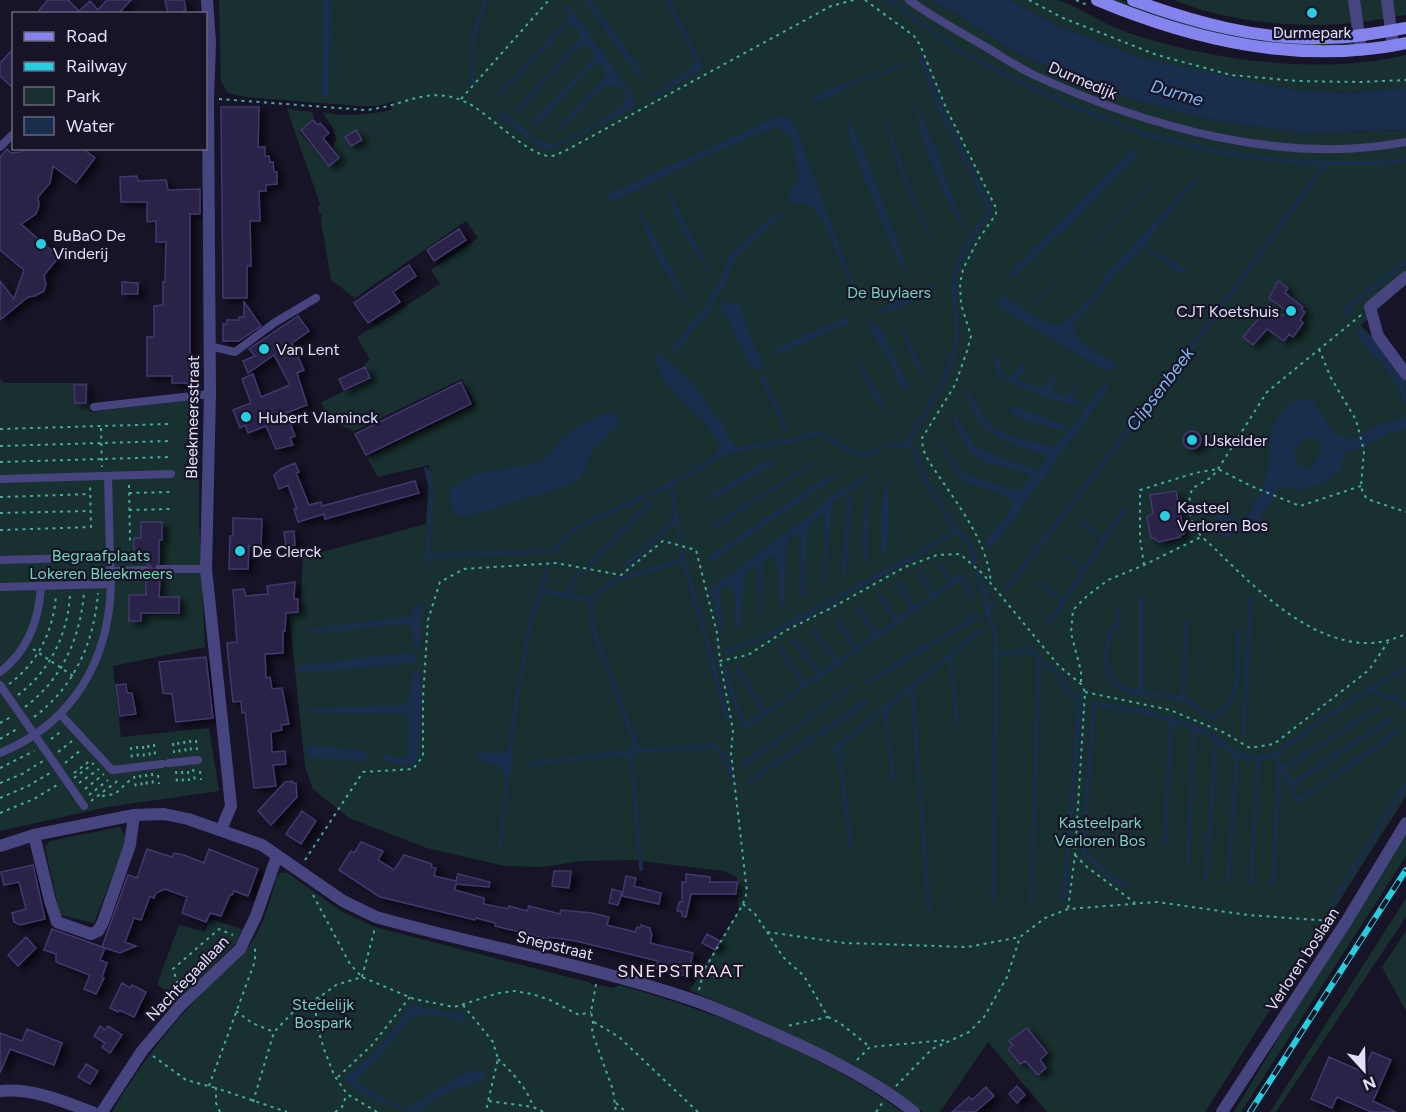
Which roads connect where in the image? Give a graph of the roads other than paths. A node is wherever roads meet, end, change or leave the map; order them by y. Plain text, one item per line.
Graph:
1 (207, 0) edge
2 (909, 0) edge
3 (1097, 0) edge
4 (1133, 0) edge
5 (1354, 0) edge
6 (1387, 0) edge
7 (1406, 28) edge
8 (1392, 30) junction
9 (1359, 35) junction
10 (208, 42) edge
11 (1400, 45) edge
12 (1361, 50) junction
13 (12, 135) edge
14 (1406, 142) edge
15 (0, 147) edge
16 (1406, 277) edge
17 (316, 298) dead end
18 (209, 346) junction
19 (1406, 374) edge
20 (210, 394) junction
21 (94, 407) dead end
22 (171, 474) dead end
23 (105, 476) junction
24 (0, 479) edge
25 (110, 557) junction
26 (0, 560) edge
27 (160, 569) dead end
28 (206, 569) junction
29 (147, 570) dead end
30 (110, 571) junction
31 (111, 584) junction
32 (41, 586) junction
33 (0, 587) edge
34 (0, 672) edge
35 (0, 686) edge
36 (60, 714) junction
37 (34, 735) junction
38 (0, 753) edge
39 (198, 759) dead end
40 (74, 792) road end
41 (134, 815) junction
42 (1406, 823) edge
43 (221, 831) junction
44 (34, 835) junction
45 (0, 846) edge
46 (277, 856) junction
47 (0, 1090) edge
48 (92, 1112) edge
49 (102, 1112) edge
50 (914, 1112) edge
51 (1222, 1112) edge

1 - 10 street, Bleekmeersstraat
2 - 14 lane, Durmedijk
3 - 12 main road
4 - 9 main road
5 - 9 street
6 - 8 street
7 - 8 main road
8 - 9 main road
8 - 11 street
9 - 12 street
10 - 18 street, Bleekmeersstraat
11 - 12 main road
13 - 15 lane
16 - 19 street
17 - 18 lane
18 - 20 street, Bleekmeersstraat
20 - 21 lane
20 - 28 street, Bleekmeersstraat
22 - 23 lane
23 - 24 lane
23 - 25 lane
25 - 26 lane
25 - 30 lane
27 - 28 lane
28 - 43 street, Bleekmeersstraat
29 - 30 lane
30 - 31 lane
31 - 32 lane
31 - 36 lane
32 - 33 lane
32 - 34 lane
35 - 37 lane
36 - 37 lane
36 - 39 lane
37 - 38 lane
37 - 40 lane
41 - 43 street, Snepstraat
41 - 44 street, Snepstraat
41 - 44 street
42 - 51 street, Verloren boslaan
43 - 46 street, Snepstraat
44 - 45 street, Snepstraat
46 - 49 street, Nachtegaallaan
46 - 50 street, Snepstraat
47 - 48 street

